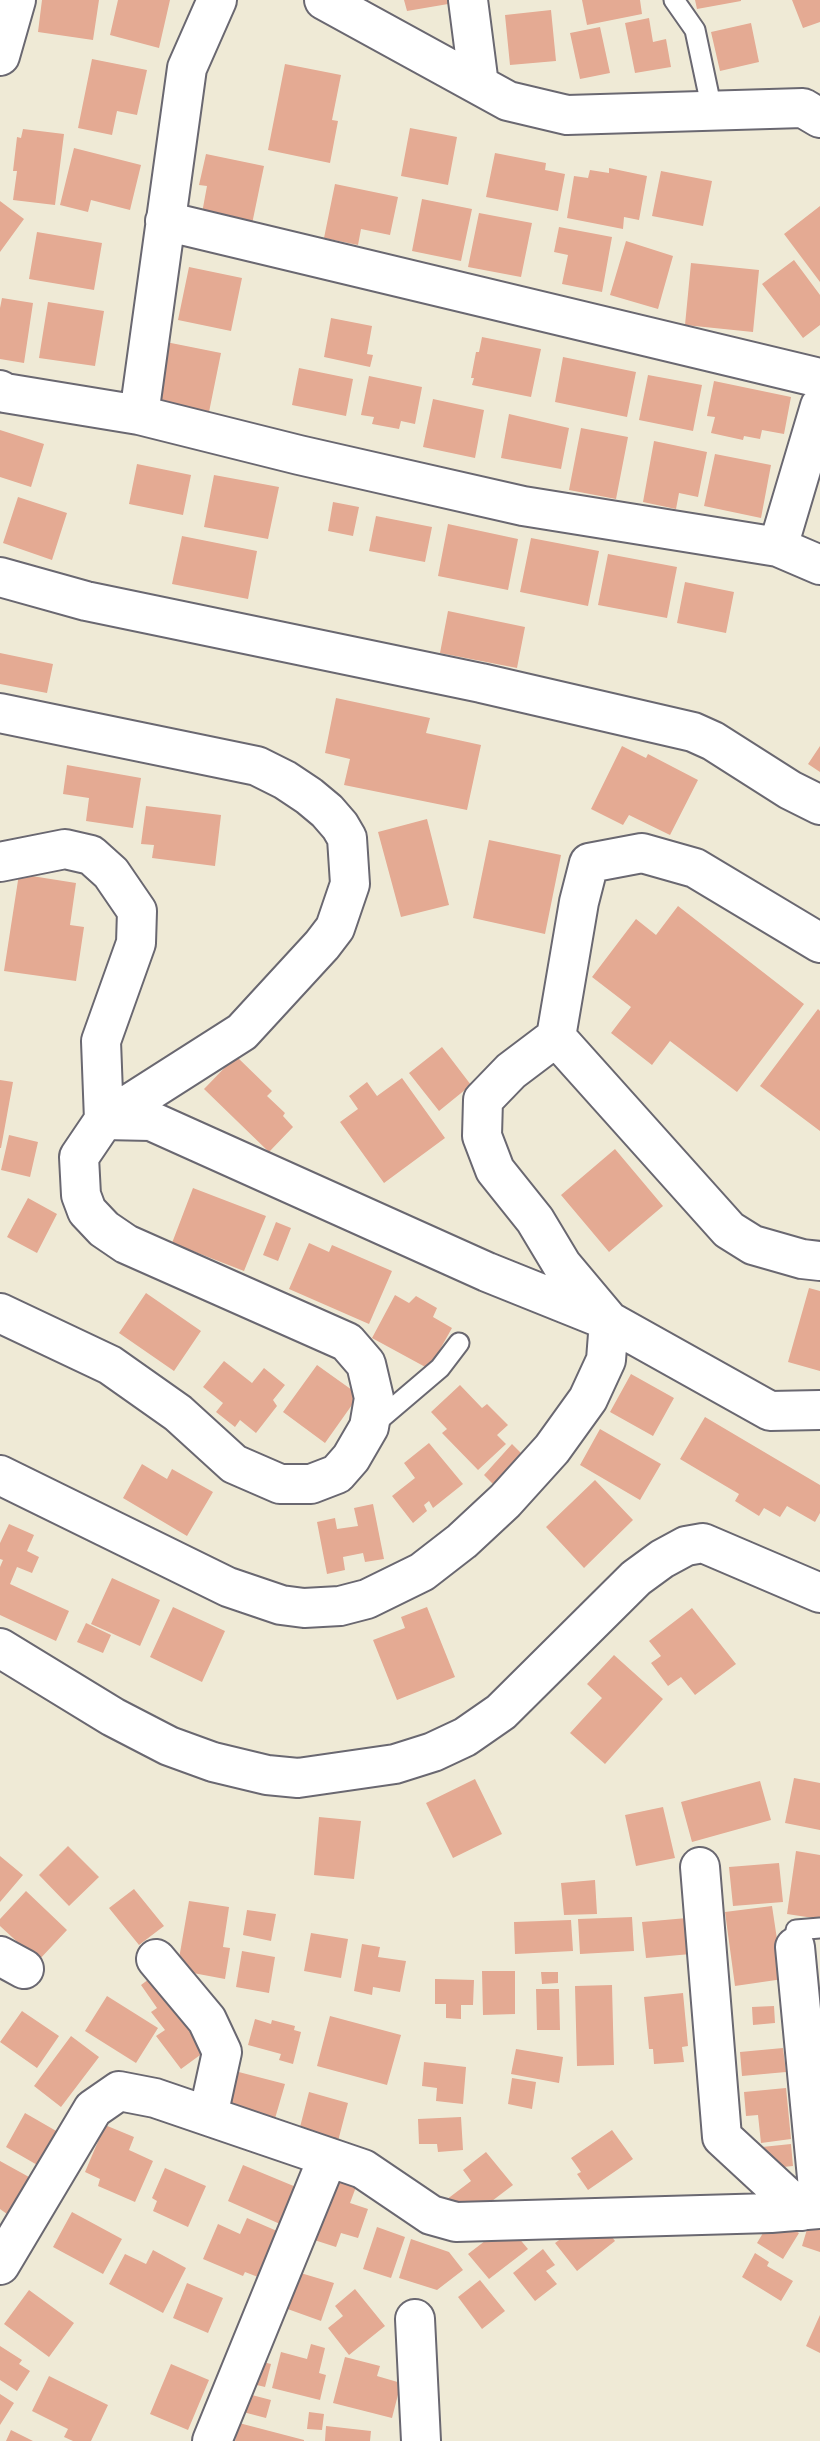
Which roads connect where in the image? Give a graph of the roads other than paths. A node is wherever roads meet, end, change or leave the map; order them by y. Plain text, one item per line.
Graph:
1 (16, 0) edge
2 (217, 0) edge
3 (324, 0) edge
4 (468, 0) edge
5 (674, 0) edge
6 (0, 56) edge
7 (479, 85) junction
8 (712, 110) junction
9 (820, 118) edge
10 (165, 221) junction
11 (820, 378) edge
12 (0, 390) edge
13 (820, 406) edge
14 (139, 415) junction
15 (778, 547) junction
16 (820, 565) edge
17 (0, 576) edge
18 (0, 713) edge
19 (820, 805) edge
20 (0, 862) edge
21 (820, 943) edge
22 (556, 1037) junction
23 (104, 1120) junction
24 (820, 1261) edge
25 (0, 1313) edge
26 (609, 1321) junction
27 (459, 1343) dead end
28 (820, 1410) edge
29 (369, 1427) junction
30 (0, 1475) edge
31 (820, 1593) edge
32 (0, 1648) edge
33 (700, 1867) dead end
34 (808, 1938) edge
35 (156, 1959) dead end
36 (208, 2116) junction
37 (328, 2157) junction
38 (814, 2210) edge
39 (5, 2245) edge
40 (415, 2319) dead end
41 (212, 2441) edge
42 (421, 2441) edge

1 - 6 street
2 - 10 street
3 - 7 street
4 - 7 street
5 - 8 lane
7 - 8 street
8 - 9 street
10 - 11 street
10 - 14 street
12 - 14 street
13 - 15 street
14 - 15 street
15 - 16 street
17 - 19 street
18 - 23 street
20 - 23 street
21 - 22 street
22 - 24 street
22 - 26 street
23 - 26 street
23 - 29 street
25 - 29 street
26 - 28 street
26 - 30 street
27 - 29 lane
31 - 32 street
33 - 38 street
34 - 38 street
35 - 36 street
36 - 37 street
36 - 39 street
37 - 38 street
37 - 41 street
40 - 42 street

